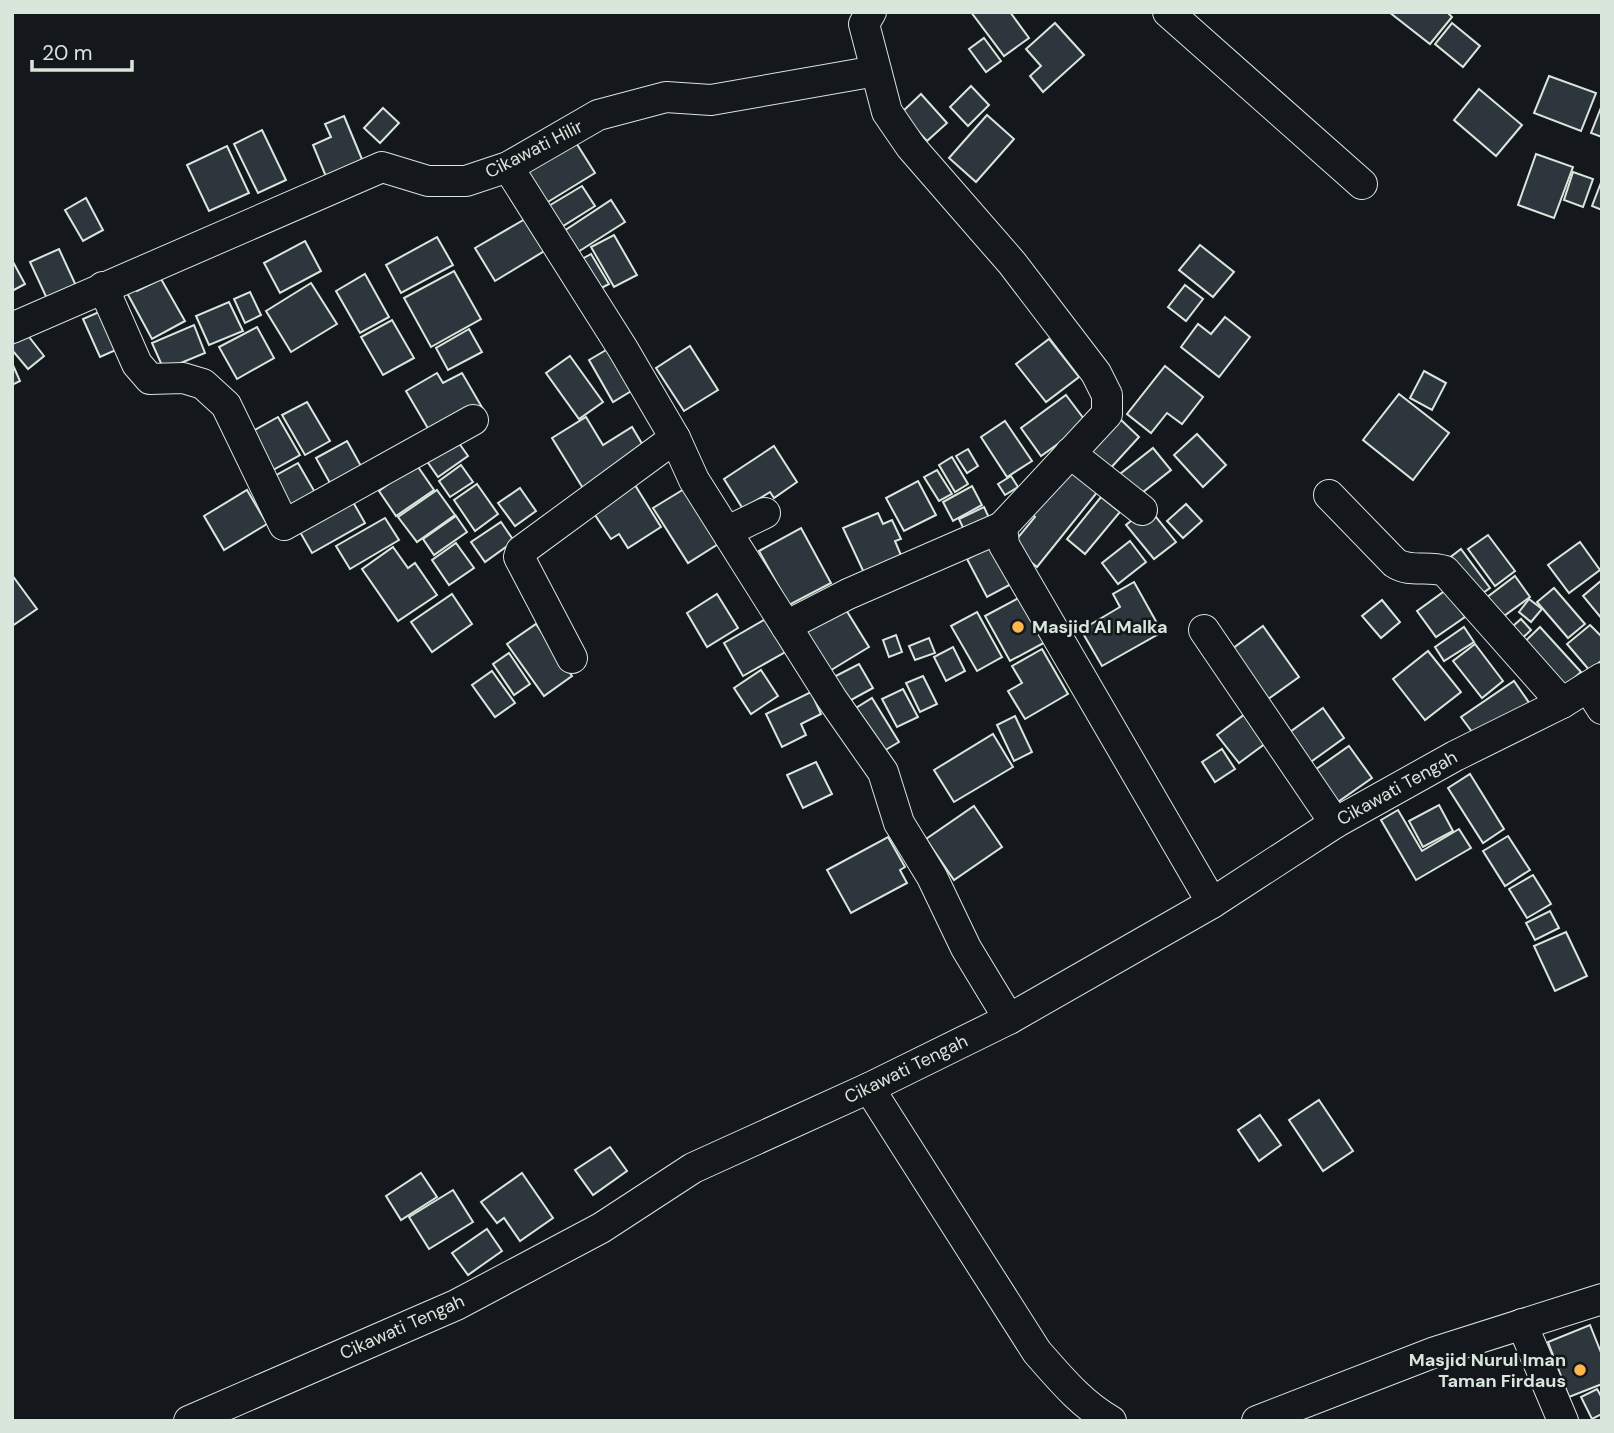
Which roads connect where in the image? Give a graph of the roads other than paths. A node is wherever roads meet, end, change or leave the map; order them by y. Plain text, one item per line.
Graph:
1 (871, 12) edge
2 (1168, 12) edge
3 (876, 71) junction
4 (508, 167) junction
5 (1362, 184) dead end
6 (103, 287) junction
7 (12, 328) edge
8 (473, 420) dead end
9 (675, 438) junction
10 (1070, 453) junction
11 (1329, 495) dead end
12 (1142, 510) dead end
13 (765, 513) dead end
14 (1002, 527) junction
15 (728, 531) junction
16 (786, 626) junction
17 (1204, 630) dead end
18 (572, 658) dead end
19 (1597, 691) edge
20 (1562, 703) junction
21 (1335, 823) junction
22 (1212, 903) junction
23 (1009, 1019) junction
24 (869, 1088) junction
25 (1602, 1299) edge
26 (1522, 1324) junction
27 (189, 1421) edge
28 (1111, 1421) edge
29 (1257, 1421) edge
30 (1563, 1421) edge

1 - 3 street
2 - 5 street
3 - 4 street, Cikawati Hilir
3 - 10 street
4 - 6 street, Cikawati Hilir
4 - 9 street
6 - 7 street, Cikawati Hilir
6 - 8 street
9 - 15 street
9 - 18 street
10 - 12 street
10 - 14 street
11 - 20 street
13 - 15 street
14 - 16 street
14 - 22 street
15 - 16 street
16 - 23 street
17 - 21 street
19 - 20 street, Cikawati Tengah
20 - 21 street, Cikawati Tengah
21 - 22 street, Cikawati Tengah
22 - 23 street, Cikawati Tengah
23 - 24 street, Cikawati Tengah
24 - 27 street, Cikawati Tengah
24 - 28 street
25 - 26 street
26 - 29 street
26 - 30 street

